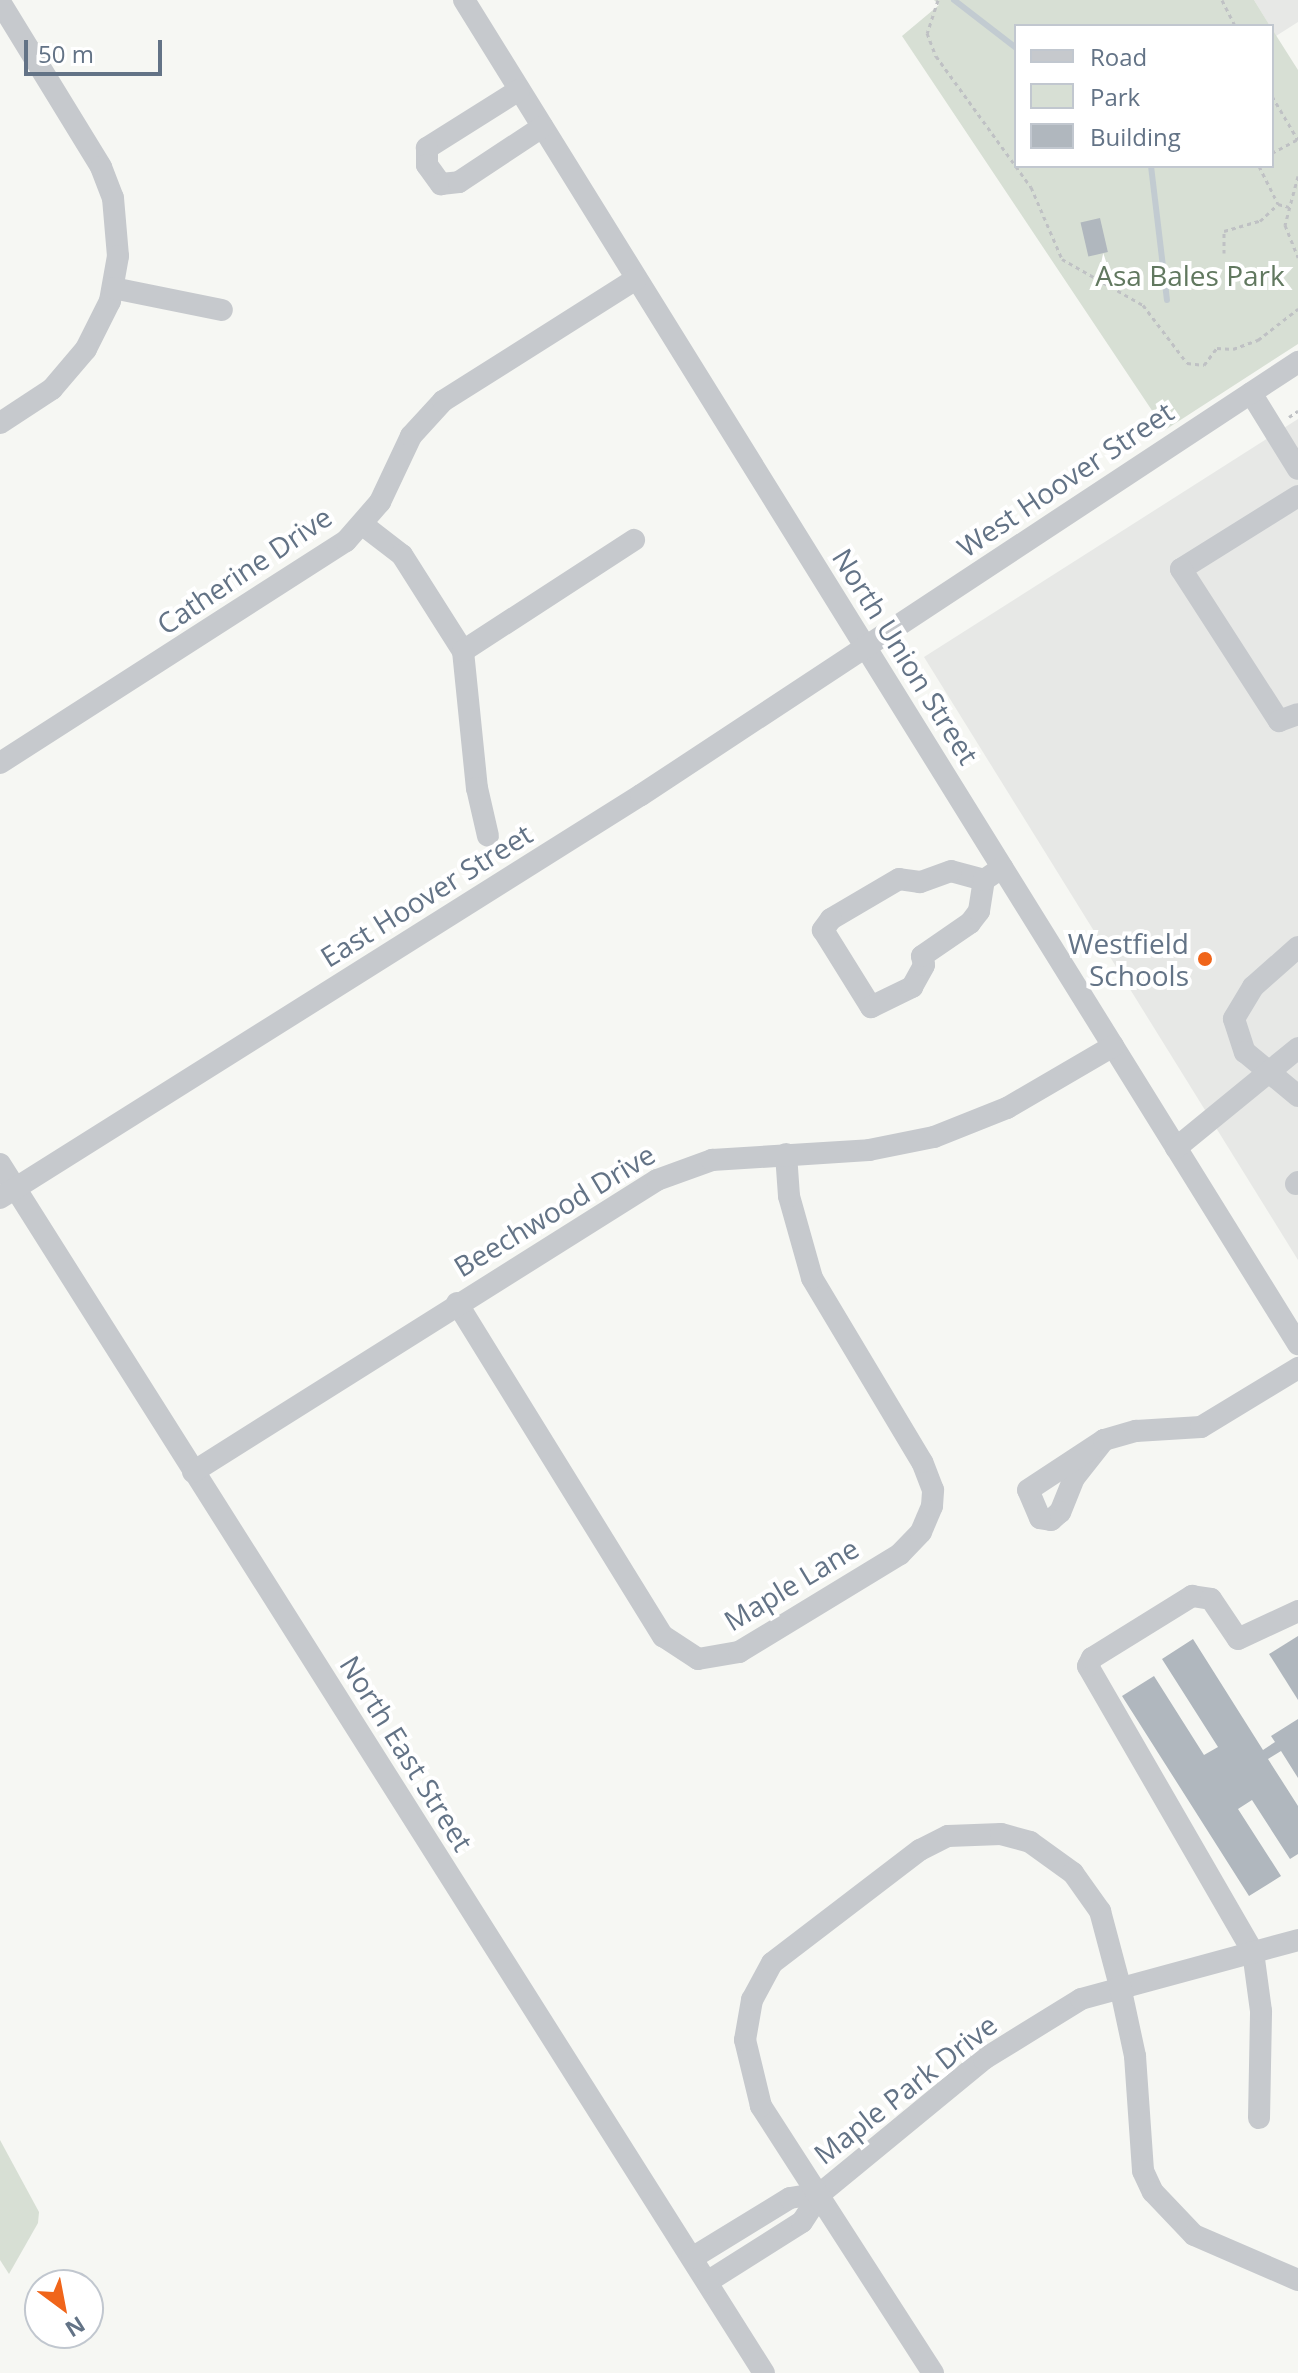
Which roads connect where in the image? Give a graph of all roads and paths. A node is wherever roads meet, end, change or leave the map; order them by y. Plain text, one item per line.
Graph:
1 (464, 0) edge
2 (938, 0) edge
3 (1222, 0) edge
4 (0, 2) edge
5 (1234, 24) edge
6 (519, 90) junction
7 (1274, 99) edge
8 (542, 127) junction
9 (1298, 140) edge
10 (1274, 152) edge
11 (1014, 164) edge
12 (1017, 168) edge
13 (1260, 168) edge
14 (1298, 176) edge
15 (1278, 204) junction
16 (1289, 207) junction
17 (1224, 253) dead end
18 (1298, 257) edge
19 (636, 279) junction
20 (113, 288) junction
21 (1298, 309) edge
22 (222, 310) dead end
23 (1298, 362) edge
24 (1251, 393) junction
25 (0, 423) edge
26 (1298, 469) edge
27 (1298, 496) edge
28 (363, 525) junction
29 (634, 540) dead end
30 (866, 649) junction
31 (463, 651) junction
32 (1298, 714) edge
33 (0, 763) edge
34 (488, 836) dead end
35 (993, 874) junction
36 (1298, 947) edge
37 (1113, 1046) junction
38 (1298, 1048) edge
39 (1270, 1071) junction
40 (1298, 1096) edge
41 (1176, 1148) junction
42 (786, 1154) junction
43 (0, 1164) edge
44 (8, 1195) edge
45 (457, 1303) junction
46 (1298, 1344) edge
47 (1298, 1368) edge
48 (1104, 1440) dead end
49 (193, 1472) junction
50 (1298, 1611) edge
51 (1298, 1940) edge
52 (1253, 1952) junction
53 (1120, 1986) junction
54 (1259, 2118) dead end
55 (821, 2193) junction
56 (692, 2258) junction
57 (1298, 2280) edge
58 (707, 2282) junction
59 (764, 2373) edge
60 (933, 2373) edge

1 - 6 street, North Union Street
2 - 11 path
3 - 5 path
4 - 20 street
6 - 8 street, North Union Street
6 - 8 street
7 - 9 path
8 - 19 street, North Union Street
9 - 10 path
12 - 21 path
13 - 15 path
14 - 16 path
15 - 16 path
15 - 17 path
16 - 18 path
19 - 28 street, Catherine Drive
19 - 30 street, North Union Street
20 - 22 street
20 - 25 street
23 - 24 street, West Hoover Street
24 - 26 street
24 - 30 street, West Hoover Street
27 - 32 street
28 - 31 street
28 - 33 street, Catherine Drive
29 - 31 street
30 - 35 street, North Union Street
30 - 44 street, East Hoover Street
31 - 34 street
35 - 35 street
35 - 37 street, North Union Street
36 - 39 street
37 - 41 street, North Union Street
37 - 42 street, Beechwood Drive
38 - 39 street
39 - 40 street
39 - 41 street
41 - 46 street, North Union Street
42 - 45 street, Beechwood Drive
42 - 45 street, Maple Lane
43 - 44 street, North East Street
44 - 49 street, North East Street
45 - 49 street, Beechwood Drive
47 - 48 street
49 - 56 street, North East Street
50 - 52 street
51 - 52 street, Maple Park Drive
52 - 53 street, Maple Park Drive
52 - 54 street
53 - 55 street, Maple Park Drive
53 - 55 street
53 - 57 street
55 - 56 street, Maple Park Drive
55 - 58 street, Maple Park Drive
55 - 60 street
56 - 58 street, North East Street
58 - 59 street, North East Street

